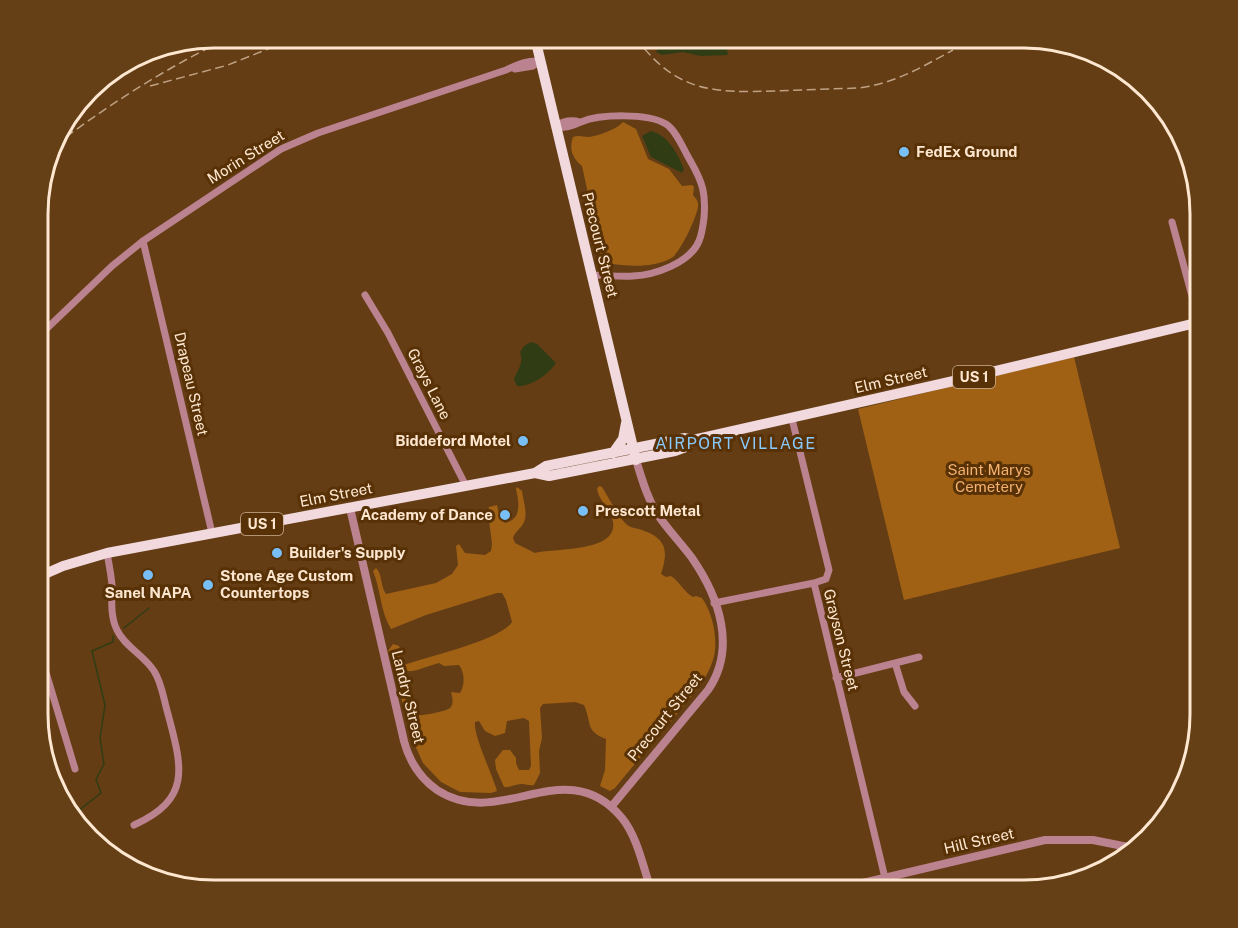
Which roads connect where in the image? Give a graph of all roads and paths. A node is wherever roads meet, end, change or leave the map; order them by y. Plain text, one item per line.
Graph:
1 (537, 48) edge
2 (540, 60) junction
3 (555, 126) junction
4 (1172, 222) dead end
5 (143, 241) junction
6 (592, 275) junction
7 (1190, 286) edge
8 (365, 295) dead end
9 (1190, 324) edge
10 (48, 327) edge
11 (792, 418) junction
12 (626, 420) junction
13 (613, 453) junction
14 (634, 455) junction
15 (535, 473) junction
16 (466, 486) junction
17 (350, 508) junction
18 (212, 533) junction
19 (107, 553) junction
20 (48, 573) edge
21 (814, 583) junction
22 (714, 603) junction
23 (919, 657) dead end
24 (895, 663) junction
25 (836, 678) junction
26 (48, 679) edge
27 (915, 706) dead end
28 (75, 769) dead end
29 (611, 807) junction
30 (134, 825) dead end
31 (1125, 846) edge
32 (885, 878) junction
33 (648, 880) edge
34 (876, 880) edge

1 - 2 main road, Precourt Street
2 - 3 main road, Precourt Street
2 - 5 street, Morin Street
3 - 6 main road, Precourt Street
3 - 6 street
4 - 7 street
5 - 10 street, Morin Street
5 - 18 street, Drapeau Street
6 - 12 main road, Precourt Street
8 - 16 street, Grays Lane
9 - 11 main road, Elm Street / US 1
11 - 14 main road, Elm Street / US 1
11 - 21 street, Grayson Street
12 - 13 main road
12 - 14 main road, Precourt Street
13 - 14 main road, Elm Street / US 1
13 - 15 main road, Elm Street / US 1
14 - 15 main road, Elm Street / US 1
14 - 22 street, Precourt Street
15 - 16 main road, Elm Street / US 1
16 - 17 main road, Elm Street / US 1
17 - 18 main road, Elm Street / US 1
17 - 29 street, Landry Street
18 - 19 main road, Elm Street / US 1
19 - 20 main road, Elm Street / US 1
19 - 30 street
21 - 22 street
21 - 25 street, Grayson Street
22 - 29 street, Precourt Street
23 - 24 street
24 - 25 street
24 - 27 street
25 - 32 street, Grayson Street
26 - 28 street
29 - 33 street, Landry Street
31 - 32 street, Hill Street
32 - 34 street, Hill Street

